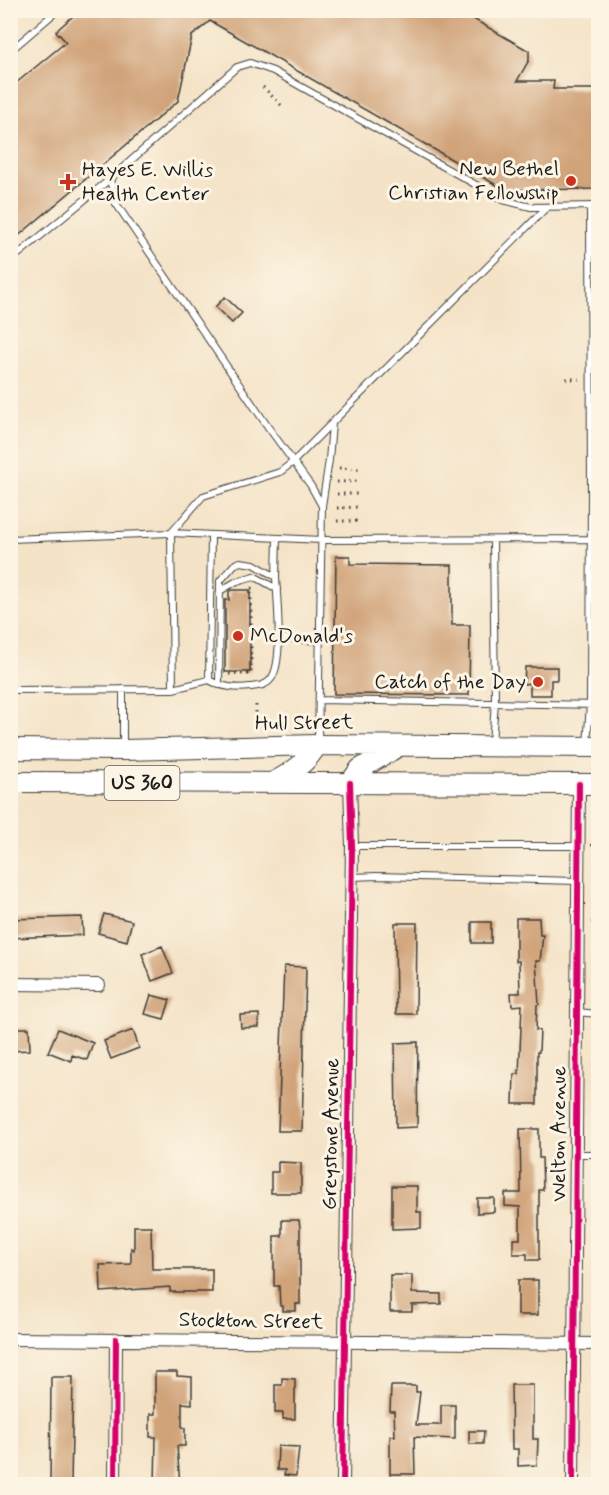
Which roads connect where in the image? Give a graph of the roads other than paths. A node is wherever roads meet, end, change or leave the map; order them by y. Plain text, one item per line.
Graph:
1 (58, 10) edge
2 (10, 51) edge
3 (110, 179) junction
4 (590, 206) junction
5 (598, 206) edge
6 (547, 207) junction
7 (10, 261) edge
8 (332, 424) junction
9 (293, 462) junction
10 (595, 497) edge
11 (322, 506) junction
12 (171, 533) junction
13 (211, 535) junction
14 (277, 538) junction
15 (10, 539) edge
16 (591, 539) junction
17 (322, 540) junction
18 (493, 540) junction
19 (591, 572) junction
20 (598, 572) edge
21 (276, 577) junction
22 (277, 589) junction
23 (220, 591) junction
24 (279, 638) junction
25 (321, 641) junction
26 (209, 680) junction
27 (219, 686) junction
28 (123, 689) junction
29 (173, 689) junction
30 (10, 690) edge
31 (319, 700) junction
32 (495, 702) junction
33 (590, 704) junction
34 (598, 705) edge
35 (317, 745) junction
36 (399, 746) junction
37 (492, 747) junction
38 (593, 747) edge
39 (10, 749) edge
40 (123, 750) junction
41 (10, 782) edge
42 (272, 783) junction
43 (350, 783) junction
44 (592, 785) edge
45 (352, 846) junction
46 (577, 846) junction
47 (351, 877) junction
48 (577, 881) junction
49 (10, 984) edge
50 (99, 985) dead end
51 (577, 1012) junction
52 (598, 1014) edge
53 (598, 1147) edge
54 (576, 1154) junction
55 (10, 1339) edge
56 (116, 1339) junction
57 (345, 1341) junction
58 (574, 1344) junction
59 (598, 1344) edge
60 (115, 1485) edge
61 (343, 1485) edge
62 (573, 1485) edge

1 - 2 lane
3 - 6 lane
3 - 7 lane
3 - 9 lane
4 - 5 lane
4 - 6 lane
4 - 10 lane
6 - 8 lane
8 - 9 lane
8 - 11 lane
9 - 11 lane
9 - 12 lane
10 - 16 lane
11 - 17 lane
12 - 13 lane
12 - 15 lane
12 - 29 lane
13 - 14 lane
13 - 26 lane
14 - 17 lane
14 - 21 lane
16 - 18 lane
16 - 19 lane
17 - 18 lane
17 - 25 lane
18 - 32 lane
19 - 20 lane
19 - 33 lane
21 - 22 lane
21 - 23 lane
22 - 23 lane
22 - 24 lane
23 - 27 lane
24 - 25 lane
24 - 27 lane
25 - 31 lane
26 - 27 lane
26 - 29 lane
28 - 29 lane
28 - 30 lane
28 - 40 lane
31 - 32 lane
31 - 35 lane
32 - 33 lane
32 - 37 lane
33 - 34 lane
33 - 38 lane
35 - 36 main road, Hull Street / US 360
35 - 40 main road, Hull Street / US 360
35 - 42 main road
36 - 37 main road, Hull Street / US 360
36 - 43 main road
37 - 38 main road, Hull Street / US 360
39 - 40 main road, Hull Street / US 360
41 - 42 main road, US 360
42 - 43 main road, US 360
43 - 44 main road, US 360
43 - 45 street, Greystone Avenue
44 - 46 street, Welton Avenue
45 - 46 lane
45 - 47 street, Greystone Avenue
46 - 48 street, Welton Avenue
47 - 48 lane
47 - 57 street, Greystone Avenue
48 - 51 street, Welton Avenue
49 - 50 street
51 - 52 lane
51 - 54 street, Welton Avenue
53 - 54 lane
54 - 58 street, Welton Avenue
55 - 56 street, Stockton Street
56 - 57 street, Stockton Street
56 - 60 street
57 - 58 street, Stockton Street
57 - 61 street, Greystone Avenue
58 - 59 street, Stockton Street
58 - 62 street, Welton Avenue

